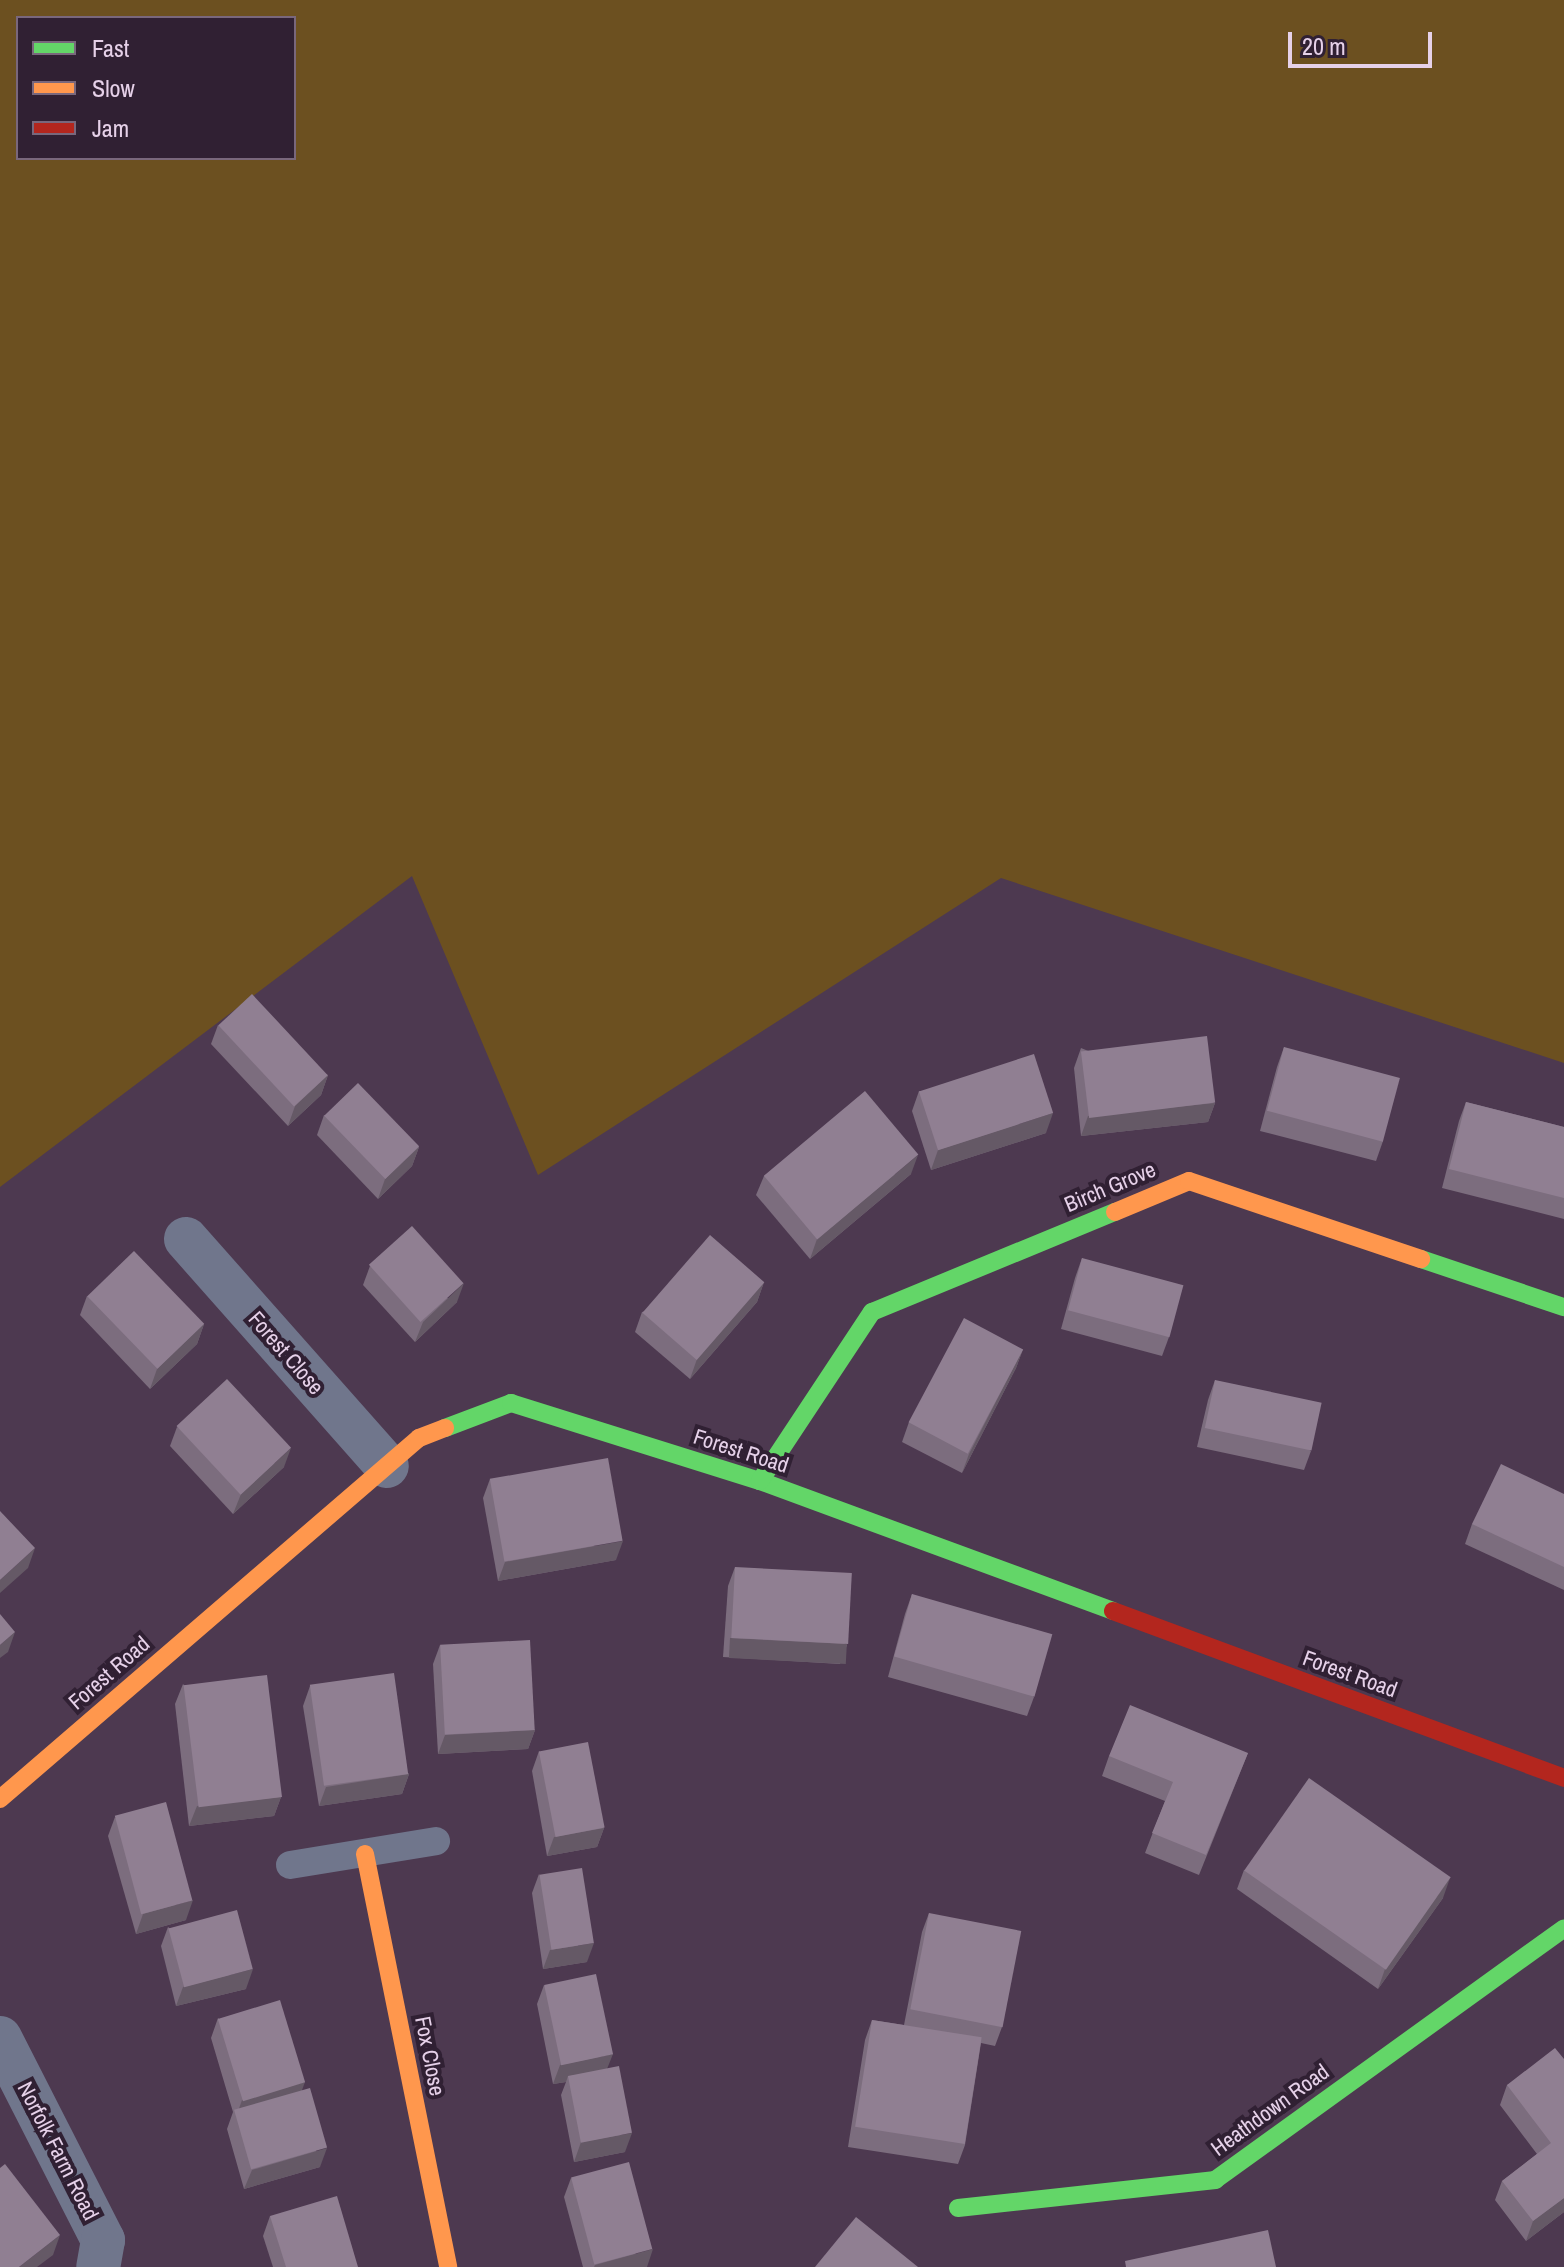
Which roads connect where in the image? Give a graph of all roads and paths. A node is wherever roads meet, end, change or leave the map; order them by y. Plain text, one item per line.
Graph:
1 (186, 1239) dead end
2 (1564, 1307) edge
3 (387, 1466) junction
4 (760, 1481) junction
5 (1564, 1778) edge
6 (0, 1799) edge
7 (436, 1841) dead end
8 (365, 1854) junction
9 (290, 1865) dead end
10 (1564, 1928) edge
11 (0, 2038) edge
12 (958, 2208) dead end
13 (98, 2267) edge
14 (448, 2267) edge

1 - 3 street, Forest Close
2 - 4 street, Birch Grove
3 - 4 street, Forest Road
3 - 6 street, Forest Road
4 - 5 street, Forest Road
7 - 8 lane
8 - 9 lane
8 - 14 street, Fox Close
10 - 12 street, Heathdown Road
11 - 13 street, Norfolk Farm Road

